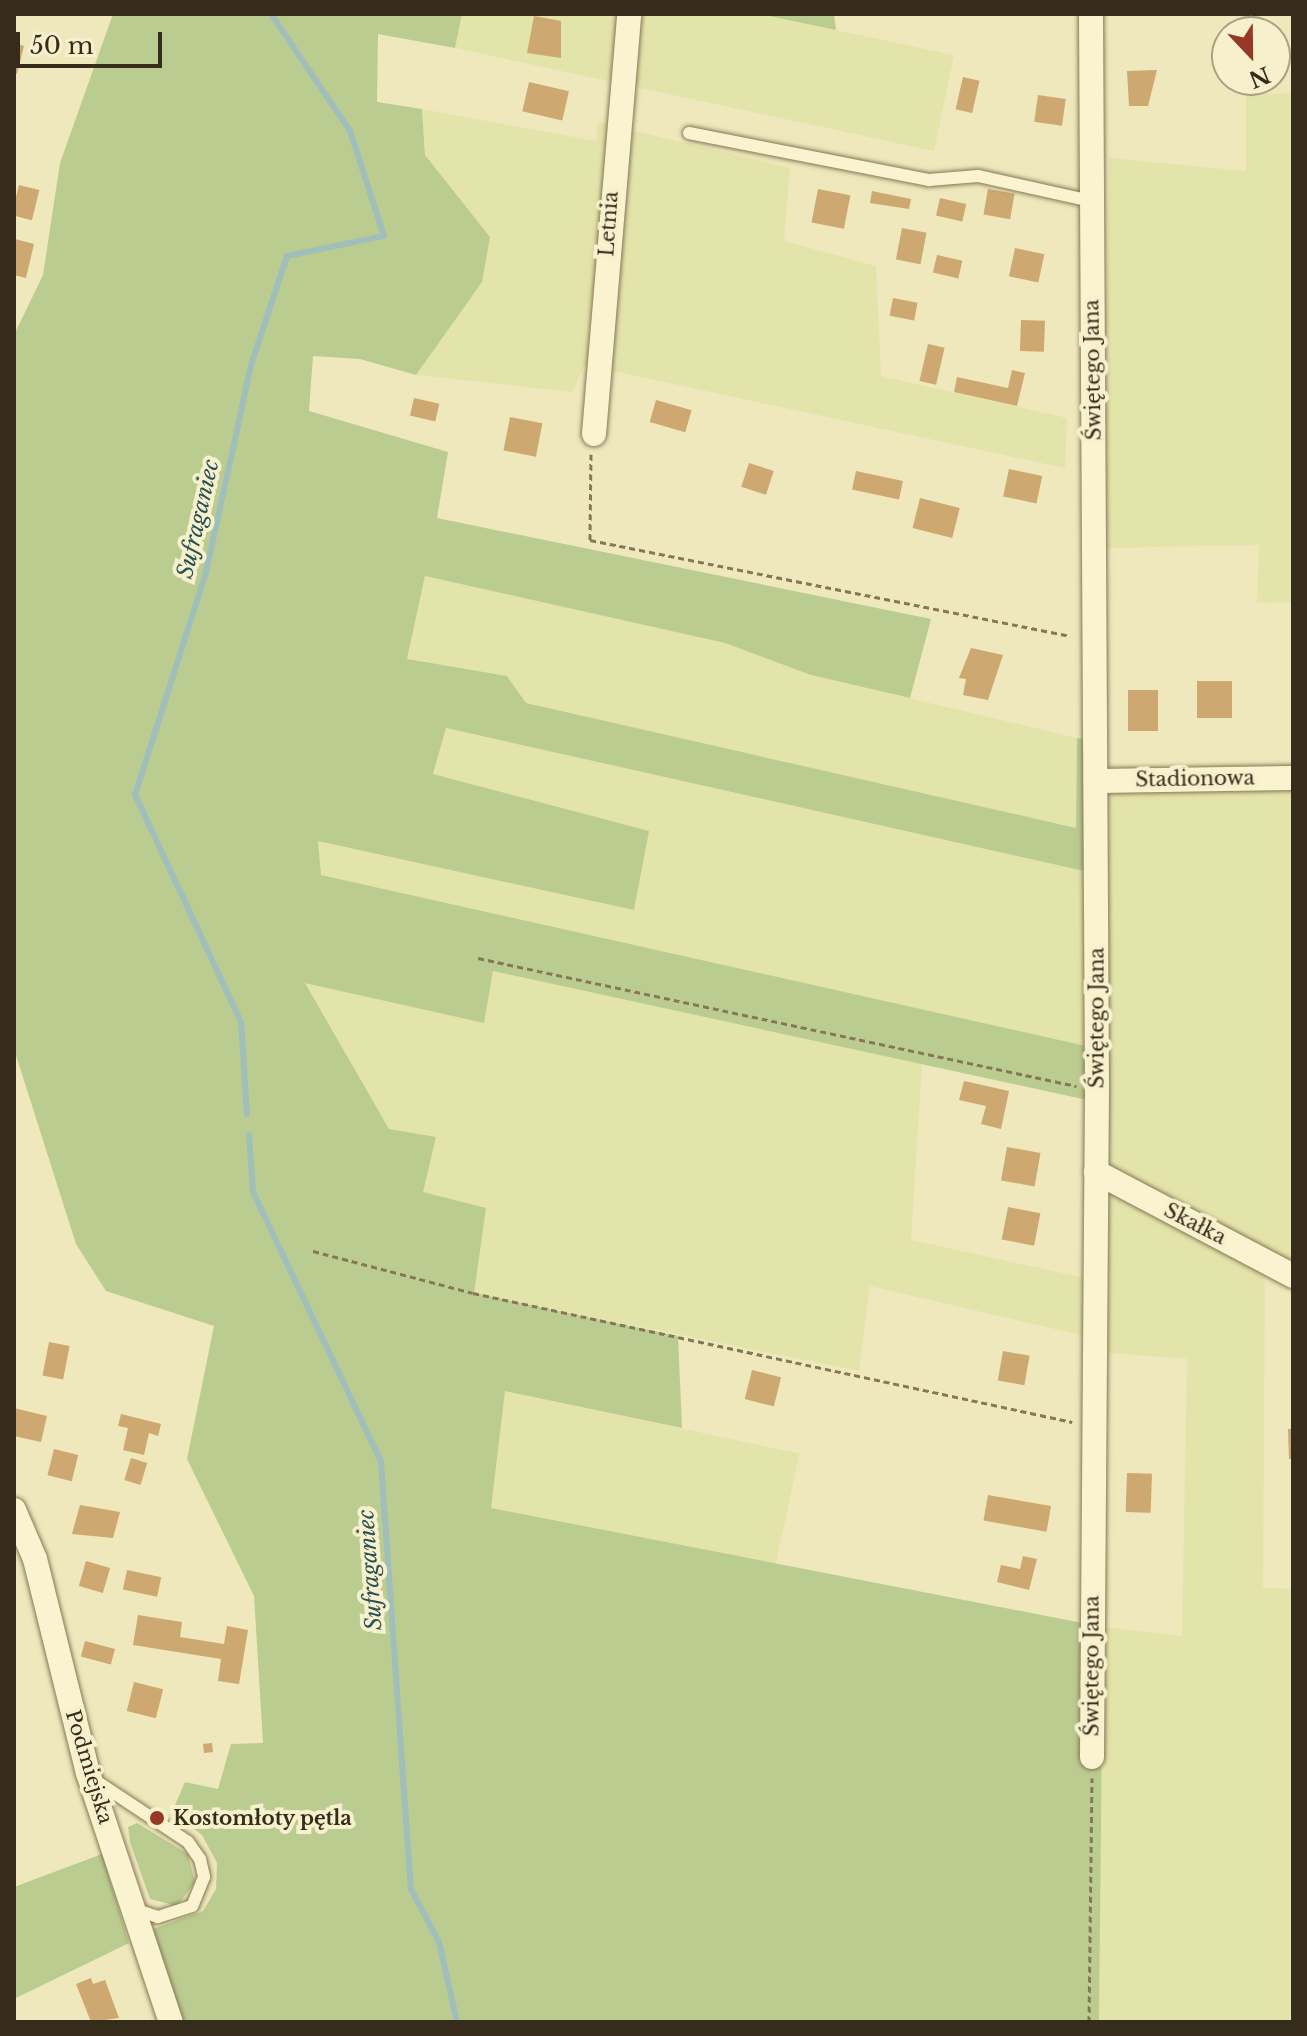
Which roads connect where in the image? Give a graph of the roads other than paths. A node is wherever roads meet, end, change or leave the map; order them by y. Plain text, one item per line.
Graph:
1 (629, 14) edge
2 (1091, 14) edge
3 (689, 133) dead end
4 (1091, 201) junction
5 (594, 434) road end
6 (1293, 778) edge
7 (1096, 781) junction
8 (1096, 1172) junction
9 (1293, 1276) edge
10 (14, 1510) edge
11 (1092, 1757) road end
12 (88, 1773) junction
13 (136, 1910) junction
14 (171, 2022) edge

1 - 5 street, Letnia
2 - 4 street, Świętego Jana
3 - 4 lane
4 - 7 street, Świętego Jana
6 - 7 street, Stadionowa
7 - 8 street, Świętego Jana
8 - 9 street, Skałka
8 - 11 street, Świętego Jana
10 - 12 street, Podmiejska
12 - 13 street, Podmiejska
12 - 13 lane
13 - 14 street, Podmiejska

